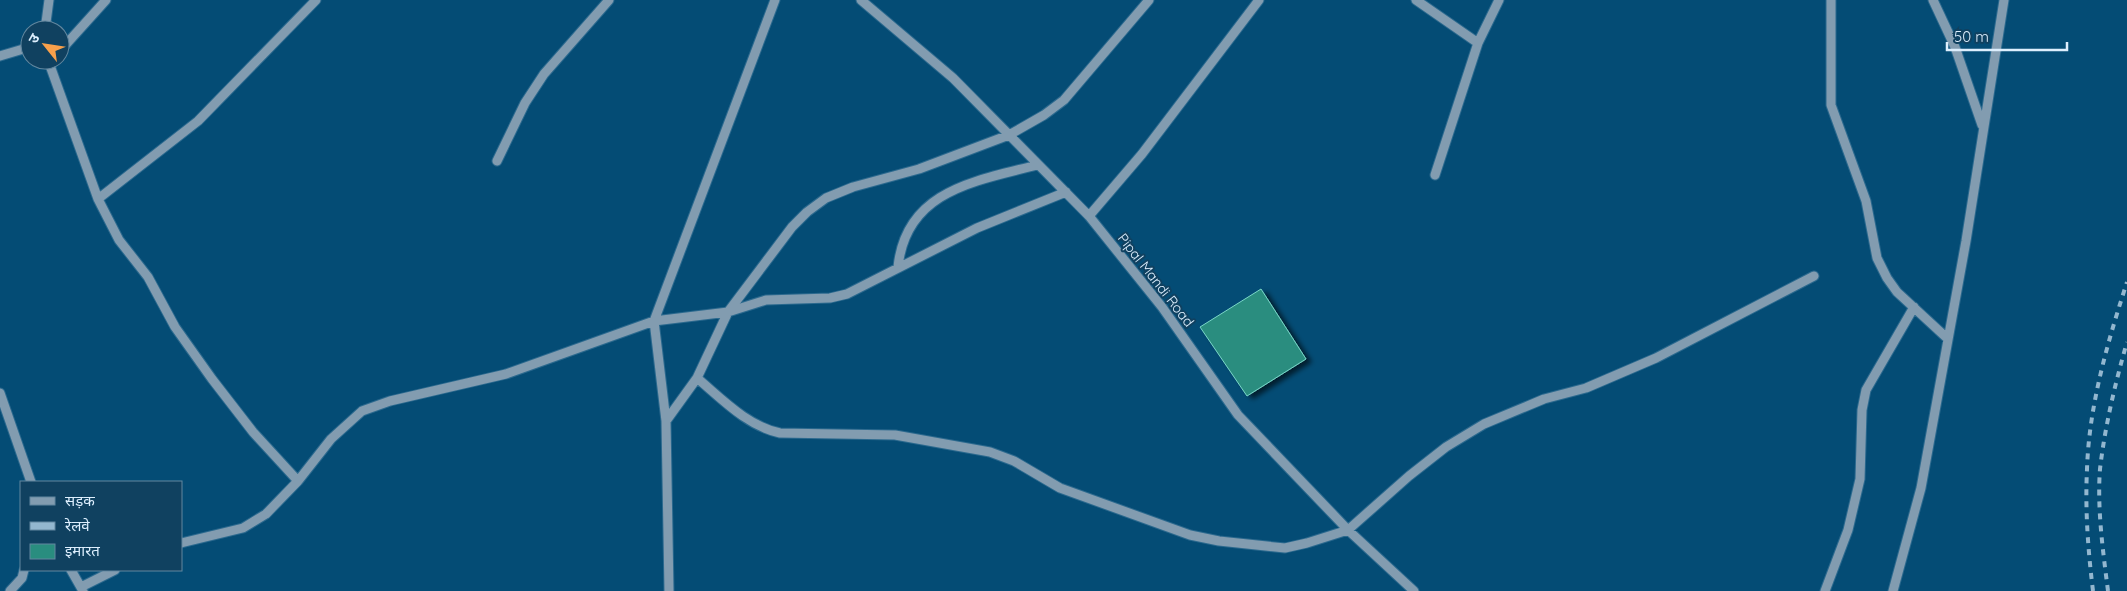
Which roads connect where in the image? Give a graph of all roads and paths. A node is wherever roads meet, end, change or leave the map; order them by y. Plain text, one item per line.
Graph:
1 (49, 0) edge
2 (106, 0) edge
3 (316, 0) edge
4 (609, 0) edge
5 (775, 0) edge
6 (861, 0) edge
7 (1149, 0) edge
8 (1259, 0) edge
9 (1416, 0) edge
10 (1499, 0) edge
11 (1832, 0) edge
12 (1933, 0) edge
13 (2004, 0) edge
14 (46, 20) edge
15 (70, 40) edge
16 (1478, 43) junction
17 (20, 50) edge
18 (0, 56) edge
19 (53, 70) edge
20 (1983, 128) junction
21 (1009, 135) junction
22 (497, 161) dead end
23 (1037, 165) junction
24 (1435, 175) dead end
25 (1066, 192) junction
26 (98, 199) junction
27 (1089, 216) junction
28 (898, 267) junction
29 (1814, 276) dead end
30 (1914, 307) junction
31 (728, 312) junction
32 (654, 321) junction
33 (1948, 339) junction
34 (697, 378) junction
35 (0, 393) edge
36 (666, 421) junction
37 (31, 481) edge
38 (298, 482) junction
39 (1348, 530) junction
40 (182, 543) edge
41 (24, 571) edge
42 (72, 571) edge
43 (113, 571) edge
44 (82, 589) edge
45 (10, 591) edge
46 (668, 591) edge
47 (1414, 591) edge
48 (1825, 591) edge
49 (1893, 591) edge

1 - 14 street
2 - 15 street
3 - 26 street
4 - 22 street
5 - 32 street
6 - 21 street, Pipal Mandi Road
7 - 21 street
8 - 27 street
9 - 16 street
10 - 16 street
11 - 30 street
12 - 20 street
13 - 20 street
16 - 24 street
17 - 18 street
19 - 26 street
20 - 33 street
21 - 23 street, Pipal Mandi Road
21 - 31 street
23 - 25 street, Pipal Mandi Road
23 - 28 street
25 - 27 street, Pipal Mandi Road
25 - 28 street
26 - 38 street
27 - 39 street, Pipal Mandi Road
28 - 31 street
29 - 39 street
30 - 33 street
30 - 48 street
31 - 32 street
31 - 34 street
32 - 36 street
32 - 38 street
33 - 49 street
34 - 36 street
34 - 39 street
35 - 37 street
36 - 46 street
38 - 40 street
39 - 47 street, Pipal Mandi Road
41 - 45 street
42 - 44 street
43 - 44 street

